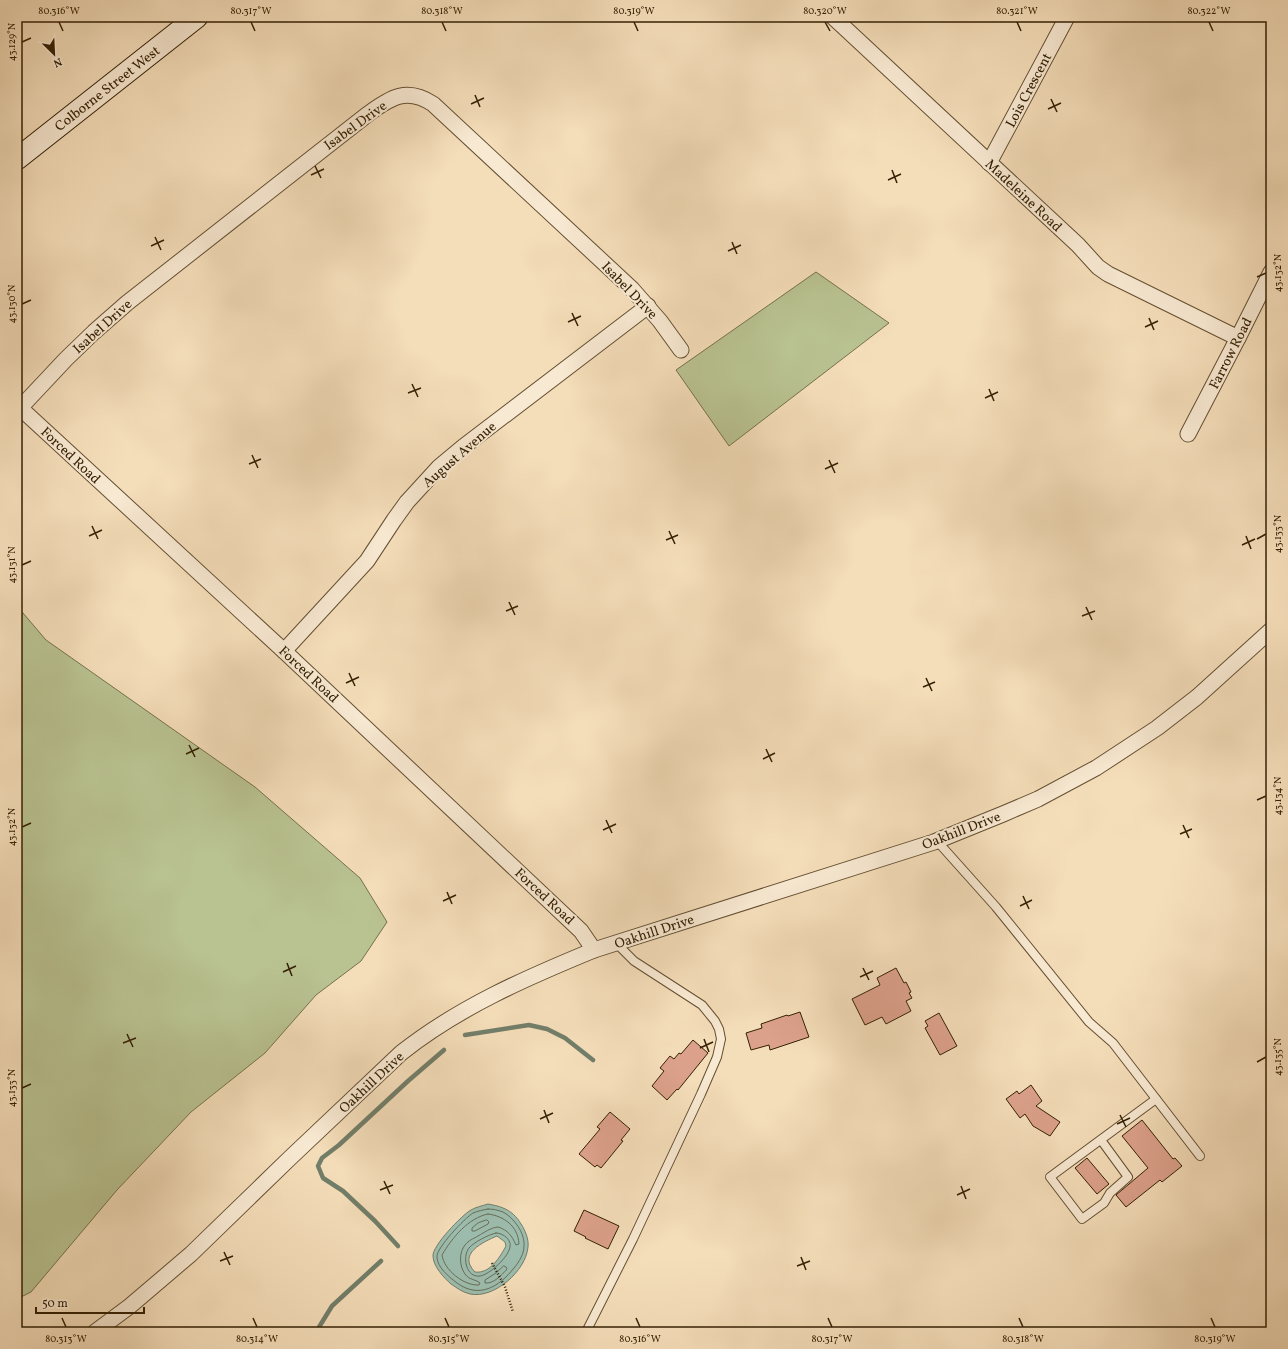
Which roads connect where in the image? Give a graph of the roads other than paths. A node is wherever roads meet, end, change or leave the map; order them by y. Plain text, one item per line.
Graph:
1 (196, 17) edge
2 (834, 17) edge
3 (1067, 17) edge
4 (17, 159) edge
5 (990, 163) junction
6 (1271, 272) edge
7 (648, 306) junction
8 (1238, 338) junction
9 (681, 350) dead end
10 (19, 406) edge
11 (1188, 434) dead end
12 (1271, 630) edge
13 (284, 651) junction
14 (938, 840) junction
15 (616, 943) junction
16 (594, 950) junction
17 (1156, 1099) junction
18 (1101, 1140) junction
19 (1200, 1156) dead end
20 (95, 1332) edge
21 (586, 1332) edge

1 - 4 main road, Colborne Street West
2 - 5 street, Madeleine Road
3 - 5 street, Lois Crescent
5 - 8 street, Madeleine Road
6 - 8 street, Farrow Road
7 - 9 street, Isabel Drive
7 - 10 street, Isabel Drive
7 - 13 street, August Avenue
8 - 11 street, Farrow Road
10 - 13 street, Forced Road
12 - 14 street, Oakhill Drive
13 - 16 street, Forced Road
14 - 15 street, Oakhill Drive
14 - 17 lane
15 - 16 street, Oakhill Drive
15 - 21 lane
16 - 20 street, Oakhill Drive
17 - 18 lane
17 - 19 lane
18 - 18 lane

